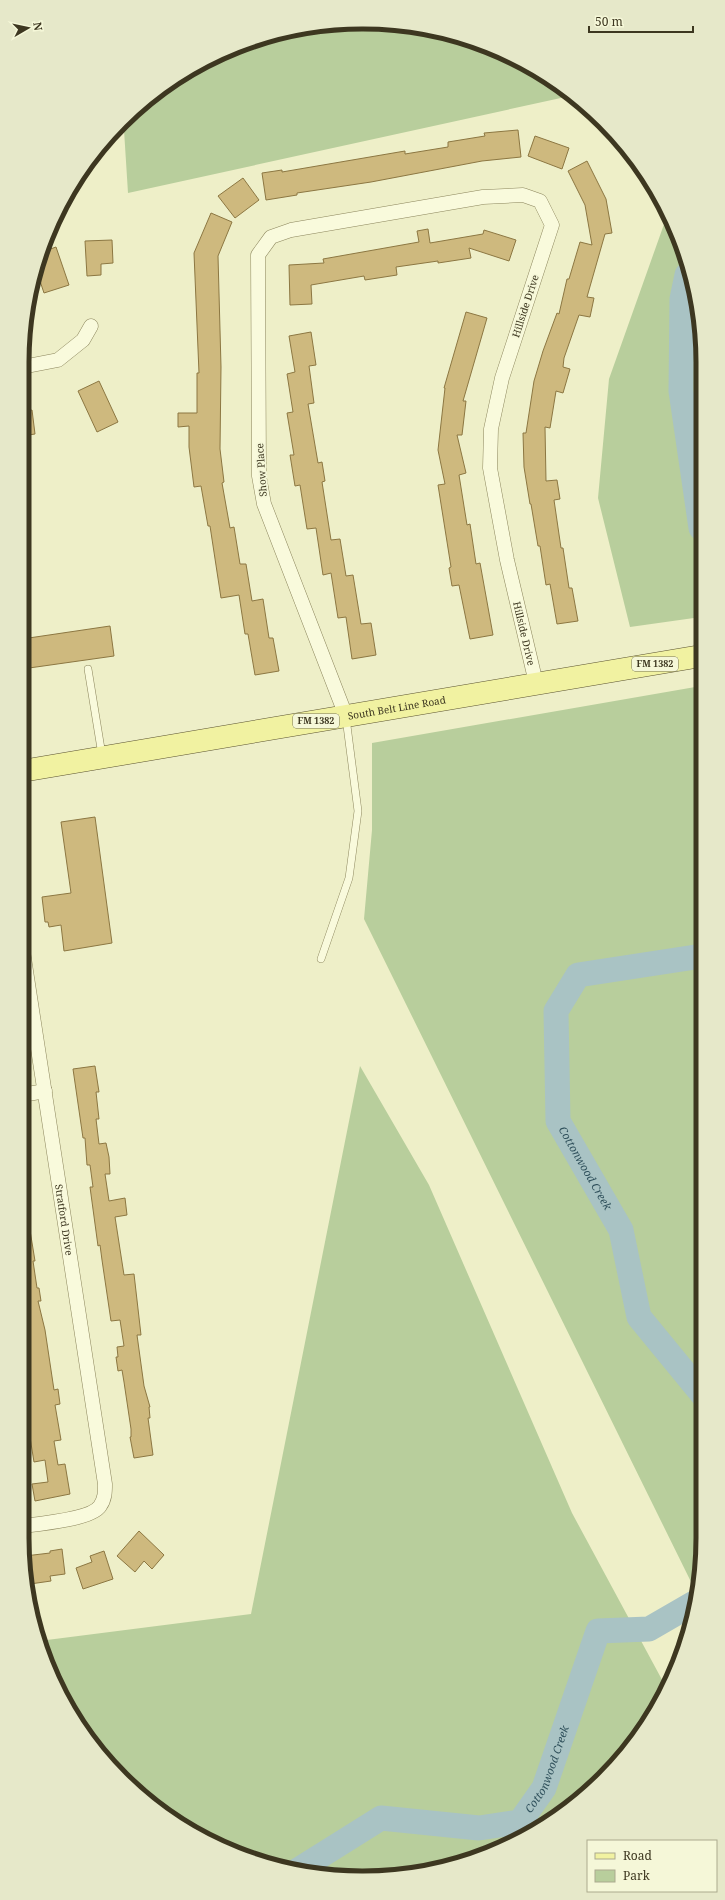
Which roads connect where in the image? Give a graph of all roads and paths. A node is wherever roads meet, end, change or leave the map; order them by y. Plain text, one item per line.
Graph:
1 (271, 237) joint
2 (91, 326) dead end
3 (29, 366) edge
4 (696, 657) edge
5 (88, 669) dead end
6 (536, 683) junction
7 (346, 716) junction
8 (103, 757) junction
9 (29, 770) edge
10 (321, 959) dead end
11 (29, 991) edge
12 (44, 1091) junction
13 (29, 1094) edge
14 (29, 1525) edge

1 - 6 street, Hillside Drive
1 - 7 street, Show Place
2 - 3 street
4 - 6 main road, South Belt Line Road / FM 1382
5 - 8 lane
6 - 7 main road, South Belt Line Road / FM 1382
7 - 8 main road, South Belt Line Road / FM 1382
7 - 10 lane
8 - 9 main road, South Belt Line Road / FM 1382
11 - 12 street, Stratford Drive
12 - 13 street
12 - 14 street, Stratford Drive

